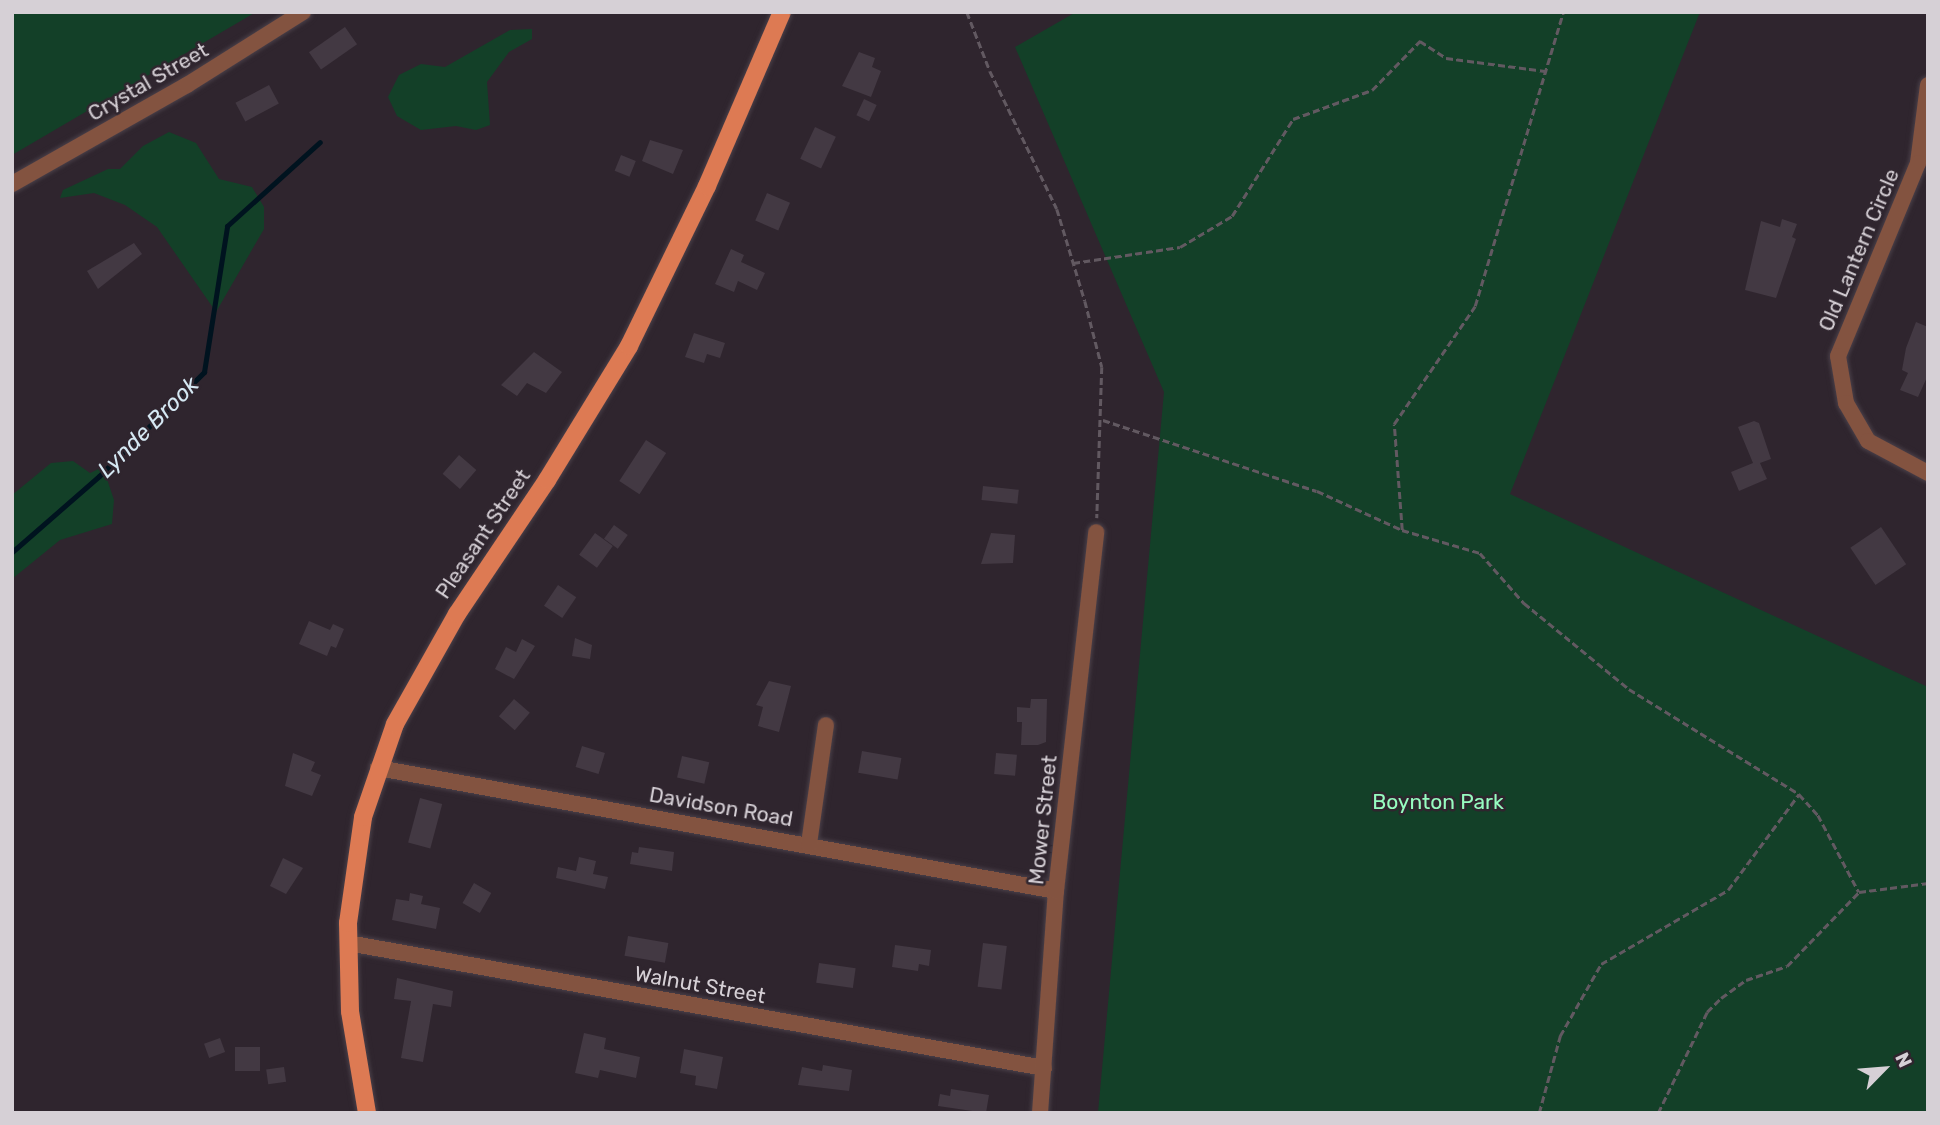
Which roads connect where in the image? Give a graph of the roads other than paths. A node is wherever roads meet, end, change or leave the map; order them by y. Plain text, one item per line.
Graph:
1 (303, 12) edge
2 (782, 12) edge
3 (1928, 85) edge
4 (12, 184) edge
5 (1928, 473) edge
6 (1096, 532) road end
7 (826, 725) dead end
8 (378, 768) junction
9 (808, 844) junction
10 (1056, 891) junction
11 (348, 943) junction
12 (1044, 1068) junction
13 (367, 1113) edge
14 (1040, 1113) edge

1 - 4 street, Crystal Street
2 - 8 main road, Pleasant Street
3 - 5 street, Old Lantern Circle
6 - 10 street, Mower Street
7 - 9 street
8 - 9 street, Davidson Road
8 - 11 main road, Pleasant Street
9 - 10 street, Davidson Road
10 - 12 street, Mower Street
11 - 12 street, Walnut Street
11 - 13 main road, Pleasant Street
12 - 14 street, Mower Street

